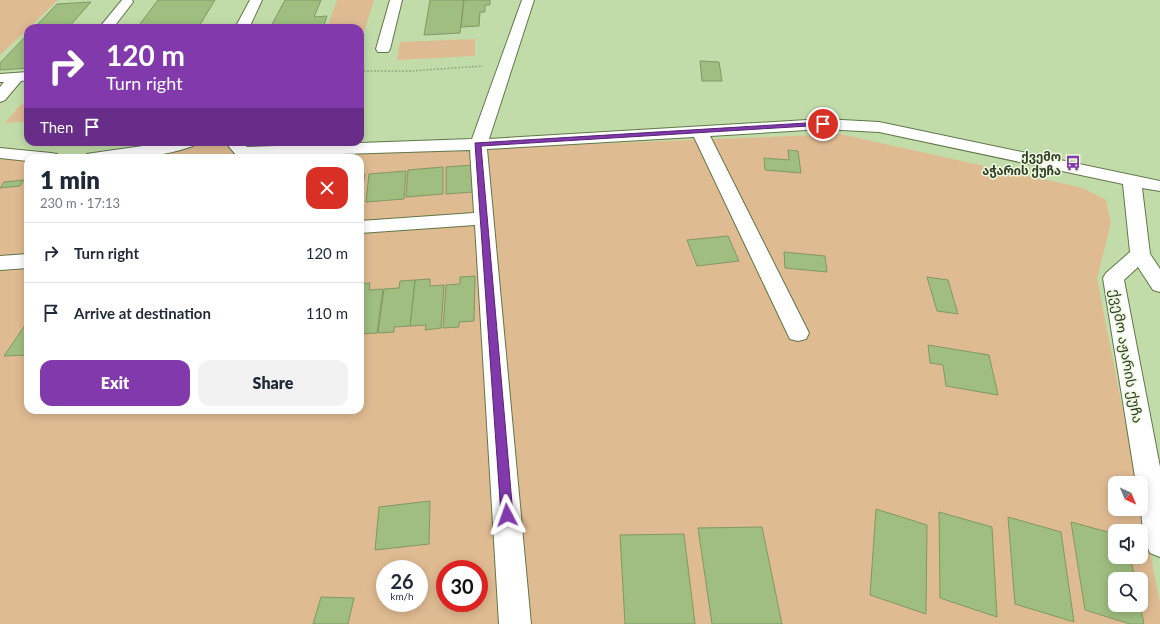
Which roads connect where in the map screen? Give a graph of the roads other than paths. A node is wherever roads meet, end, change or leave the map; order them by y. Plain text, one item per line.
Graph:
1 (256, 0) edge
2 (396, 0) edge
3 (528, 0) edge
4 (126, 2) dead end
5 (109, 24) edge
6 (244, 24) edge
7 (383, 49) dead end
8 (22, 77) edge
9 (0, 78) edge
10 (0, 97) edge
11 (699, 131) junction
12 (478, 145) junction
13 (174, 146) edge
14 (237, 146) edge
15 (0, 153) edge
16 (124, 154) edge
17 (326, 154) edge
18 (24, 155) edge
19 (1132, 180) junction
20 (1160, 186) edge
21 (484, 218) junction
22 (364, 227) edge
23 (1140, 254) junction
24 (24, 261) edge
25 (0, 263) edge
26 (1160, 285) edge
27 (798, 333) dead end
28 (1160, 543) edge
29 (515, 624) edge

1 - 6 street
2 - 7 street
3 - 12 street
4 - 5 street
8 - 9 street
8 - 10 street
11 - 12 street
11 - 19 street
11 - 27 street
12 - 17 street
12 - 21 street
13 - 16 street
14 - 17 street
15 - 18 street
19 - 20 street
19 - 23 street
21 - 22 street
21 - 29 street
23 - 26 street
23 - 28 street, ქვემო აჟარის ქუჩა
24 - 25 street

